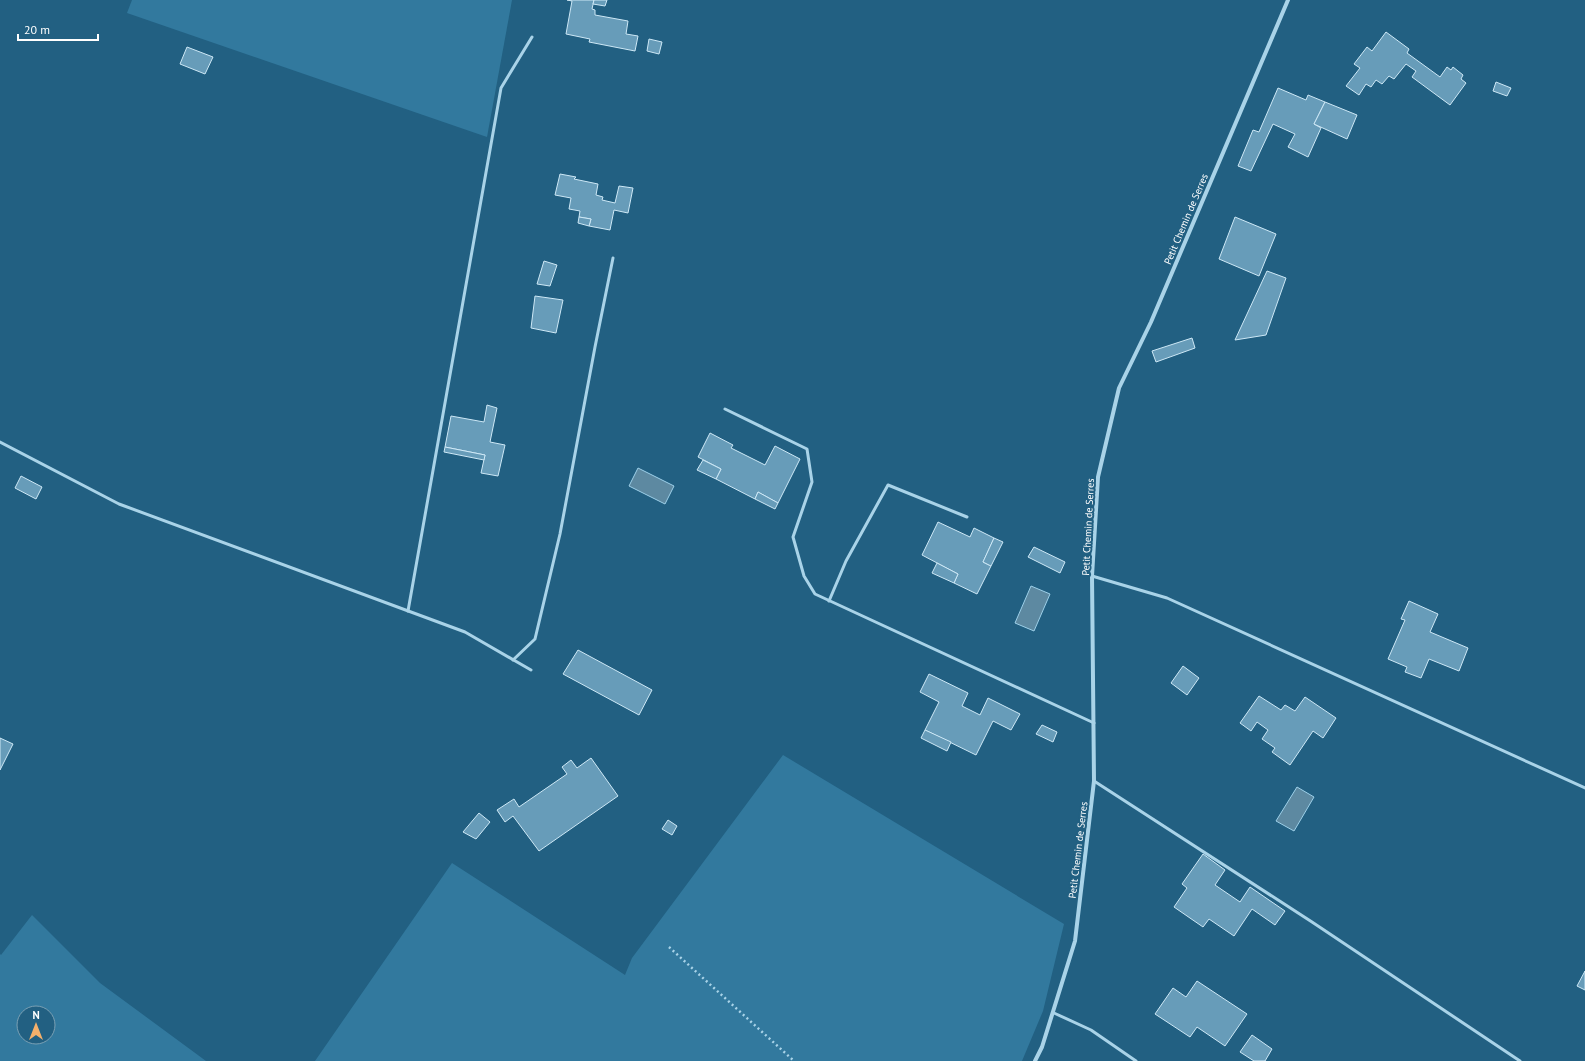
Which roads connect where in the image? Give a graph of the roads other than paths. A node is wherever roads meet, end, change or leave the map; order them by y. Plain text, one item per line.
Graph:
1 (1288, 0) edge
2 (532, 37) dead end
3 (613, 258) dead end
4 (725, 409) dead end
5 (0, 442) edge
6 (967, 517) dead end
7 (1092, 576) junction
8 (829, 601) junction
9 (408, 611) junction
10 (514, 660) junction
11 (531, 670) dead end
12 (1094, 723) junction
13 (1094, 781) junction
14 (1585, 788) edge
15 (1054, 1013) junction
16 (1035, 1061) edge
17 (1136, 1061) edge
18 (1520, 1061) edge

1 - 7 street, Petit Chemin de Serres
2 - 9 lane
3 - 10 lane
4 - 8 lane
5 - 9 lane
6 - 8 lane
7 - 12 street, Petit Chemin de Serres
7 - 14 lane
8 - 12 lane
9 - 10 lane
10 - 11 lane
12 - 13 street, Petit Chemin de Serres
13 - 15 street, Petit Chemin de Serres
13 - 18 lane
15 - 16 street, Petit Chemin de Serres
15 - 17 lane

